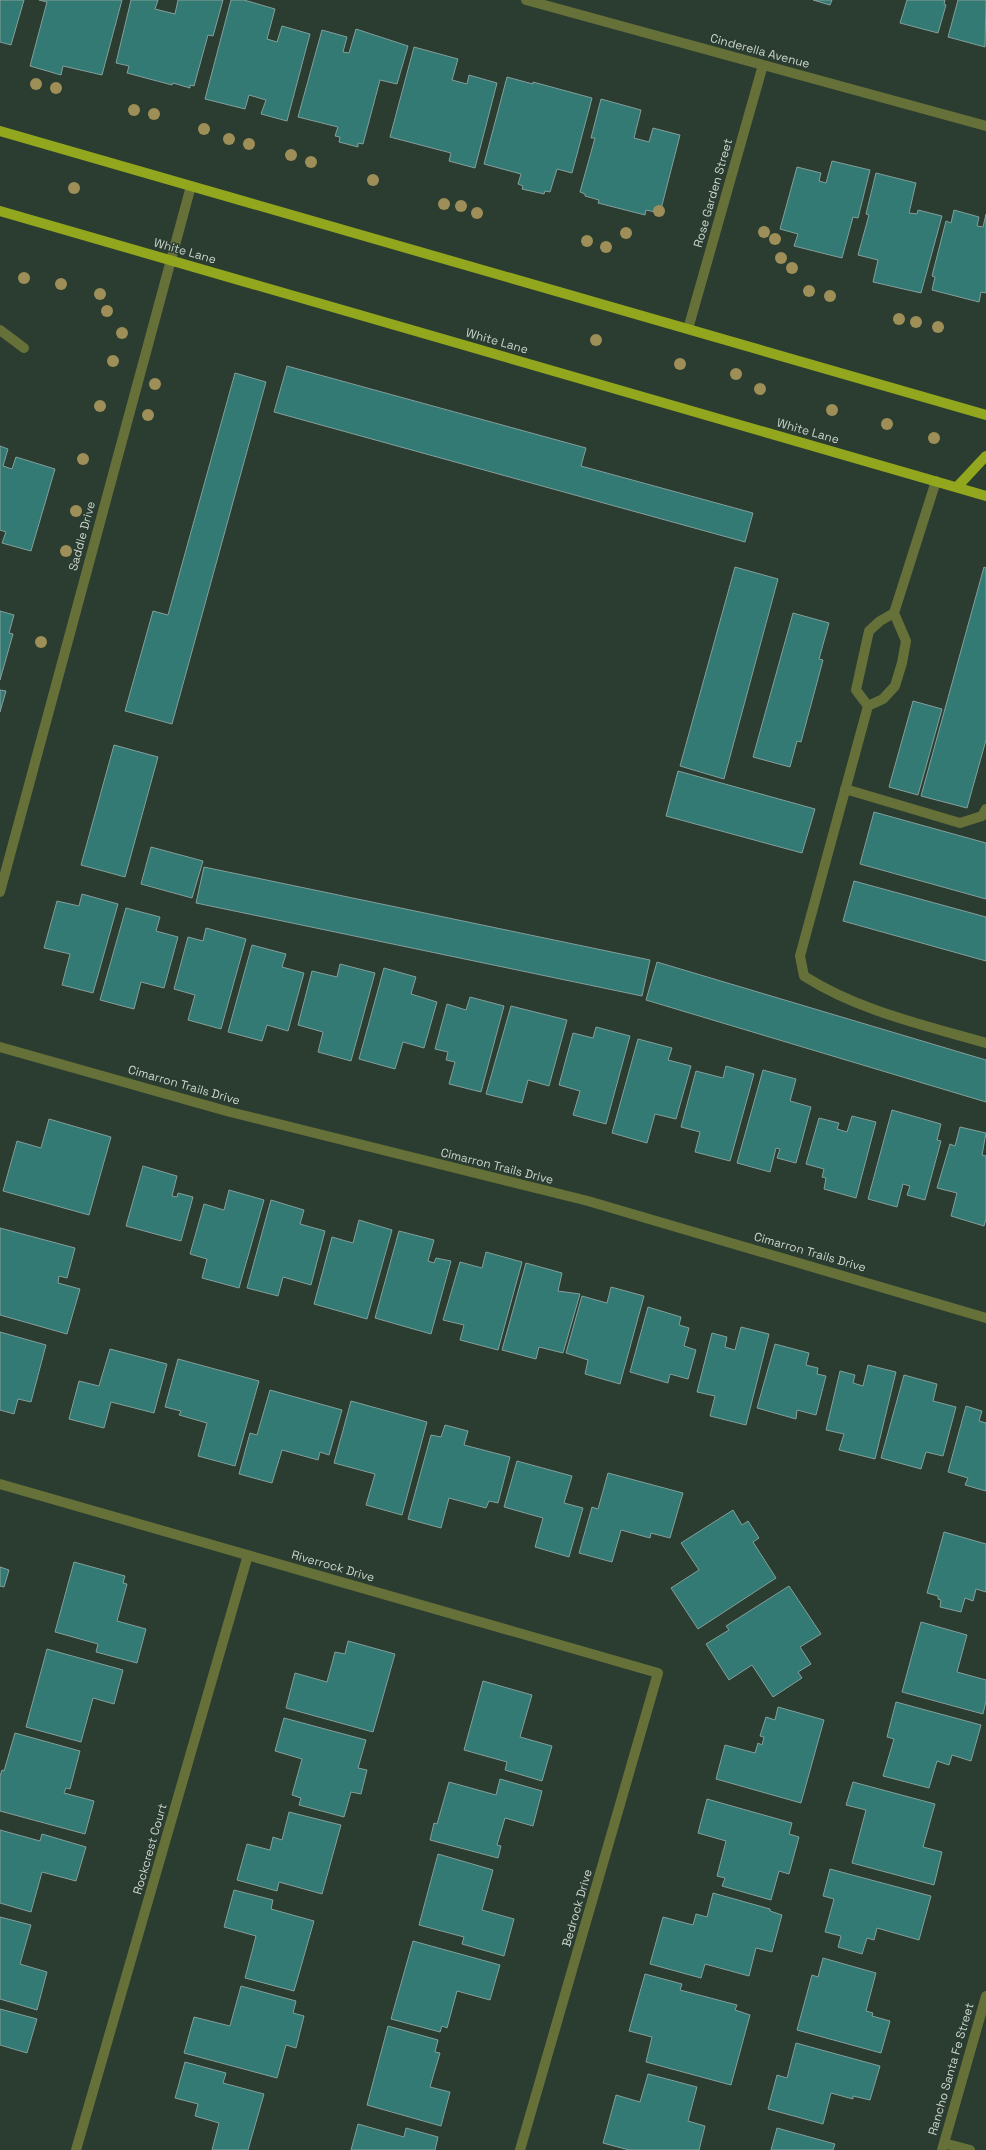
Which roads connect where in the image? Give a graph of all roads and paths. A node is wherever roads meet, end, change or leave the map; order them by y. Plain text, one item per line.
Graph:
1 (526, 0) edge
2 (763, 65) junction
3 (986, 126) edge
4 (0, 131) edge
5 (191, 186) junction
6 (0, 211) edge
7 (170, 260) junction
8 (688, 329) junction
9 (0, 330) edge
10 (24, 348) dead end
11 (986, 415) edge
12 (986, 456) edge
13 (936, 481) junction
14 (957, 487) junction
15 (986, 496) edge
16 (894, 613) junction
17 (868, 706) junction
18 (845, 789) junction
19 (986, 809) edge
20 (0, 892) edge
21 (986, 1043) edge
22 (0, 1047) edge
23 (986, 1318) edge
24 (0, 1484) edge
25 (248, 1555) junction
26 (658, 1674) joint
27 (986, 1996) edge
28 (943, 2146) edge
29 (76, 2150) edge
30 (520, 2150) edge
31 (970, 2150) edge

1 - 2 street, Cinderella Avenue
2 - 3 street, Cinderella Avenue
2 - 8 street, Rose Garden Street
4 - 5 main road
5 - 7 street, Saddle Drive
5 - 8 main road
6 - 7 main road, White Lane
7 - 13 main road, White Lane
7 - 20 street, Saddle Drive
8 - 11 main road
9 - 10 street
12 - 14 main road
13 - 14 main road, White Lane
13 - 16 street
14 - 15 main road, White Lane
16 - 17 street
16 - 17 street
17 - 18 street
18 - 19 street
18 - 21 street
22 - 23 street, Cimarron Trails Drive
24 - 25 street, Riverrock Drive
25 - 26 street, Riverrock Drive
25 - 29 street, Rockcrest Court
26 - 30 street, Bedrock Drive
27 - 28 street, Rancho Santa Fe Street
28 - 31 street

